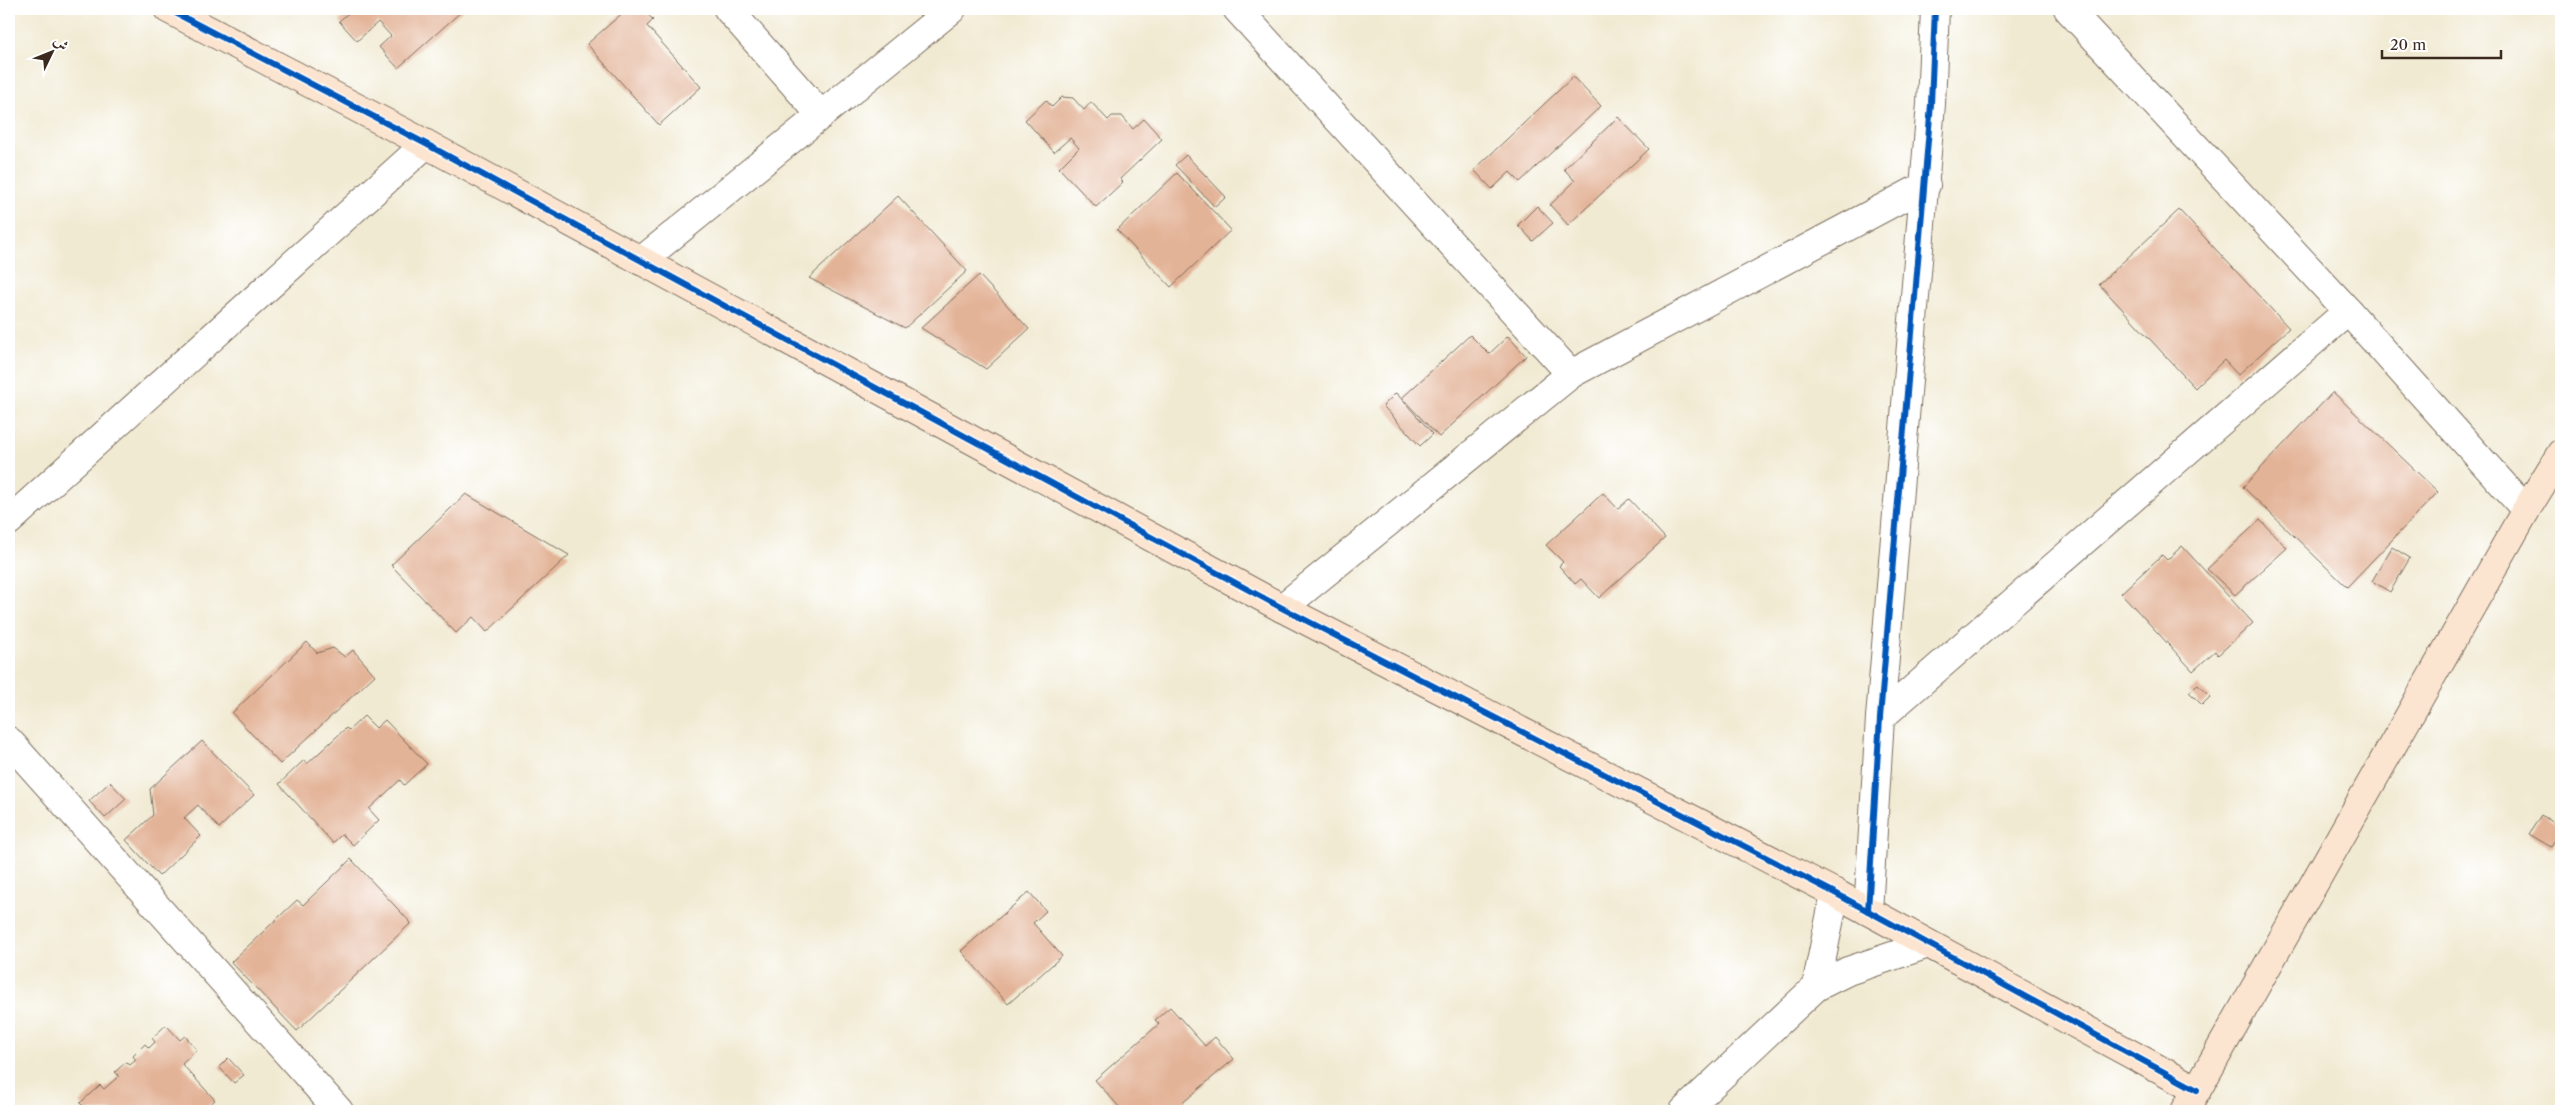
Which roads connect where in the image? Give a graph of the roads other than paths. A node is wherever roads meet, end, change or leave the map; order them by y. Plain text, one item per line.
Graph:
1 (168, 9) edge
2 (728, 9) edge
3 (952, 9) edge
4 (1238, 9) edge
5 (1935, 9) edge
6 (2068, 9) edge
7 (821, 115) junction
8 (426, 144) junction
9 (1926, 185) junction
10 (640, 261) junction
11 (2348, 311) junction
12 (1571, 374) junction
13 (2558, 467) edge
14 (2526, 510) junction
15 (9, 521) edge
16 (1282, 608) junction
17 (1880, 718) junction
18 (9, 741) edge
19 (1836, 893) junction
20 (1868, 911) junction
21 (1928, 944) junction
22 (1816, 987) junction
23 (2191, 1100) edge
24 (339, 1111) edge
25 (1684, 1111) edge

1 - 8 street
2 - 7 street
3 - 7 street
4 - 12 street
5 - 9 street
6 - 11 street
7 - 10 street
8 - 10 street
8 - 15 street
9 - 12 street
9 - 17 street
10 - 16 street
11 - 14 street
11 - 17 street
12 - 16 street
13 - 14 street
14 - 23 street
16 - 19 street
17 - 20 street
18 - 24 street
19 - 20 street
19 - 22 street
20 - 21 street
21 - 22 street
21 - 23 street
22 - 25 street

